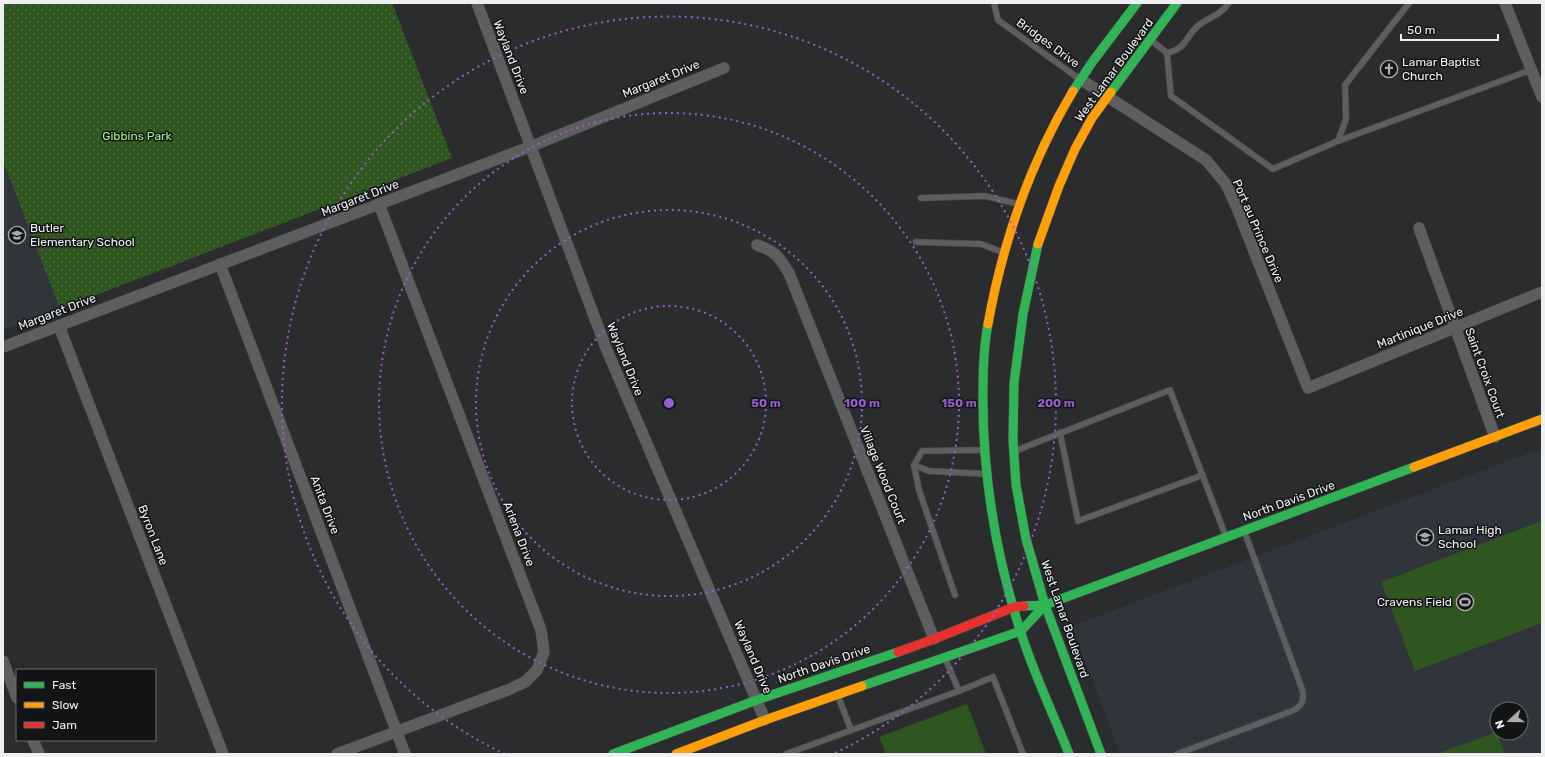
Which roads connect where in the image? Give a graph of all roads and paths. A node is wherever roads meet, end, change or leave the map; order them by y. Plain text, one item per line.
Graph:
1 (477, 3) edge
2 (994, 3) edge
3 (1137, 3) edge
4 (1177, 3) edge
5 (1229, 3) edge
6 (1409, 3) edge
7 (1507, 4) edge
8 (1150, 39) junction
9 (1167, 53) junction
10 (724, 68) dead end
11 (1531, 70) junction
12 (1080, 79) junction
13 (1106, 97) junction
14 (1542, 97) edge
15 (1338, 141) junction
16 (532, 146) junction
17 (922, 198) dead end
18 (379, 204) junction
19 (1018, 204) junction
20 (1419, 228) dead end
21 (916, 242) dead end
22 (757, 245) dead end
23 (1004, 253) junction
24 (220, 264) junction
25 (1542, 292) edge
26 (59, 326) junction
27 (1455, 328) junction
28 (3, 346) edge
29 (1308, 388) joint
30 (1542, 420) edge
31 (1060, 433) junction
32 (1495, 437) junction
33 (985, 450) junction
34 (1014, 451) junction
35 (914, 465) junction
36 (988, 474) junction
37 (1203, 475) junction
38 (1244, 530) junction
39 (1226, 537) junction
40 (955, 595) dead end
41 (1045, 605) junction
42 (1014, 607) junction
43 (1021, 631) junction
44 (934, 638) junction
45 (945, 658) junction
46 (3, 661) edge
47 (959, 691) junction
48 (16, 695) edge
49 (838, 695) junction
50 (757, 700) junction
51 (765, 720) junction
52 (851, 730) junction
53 (397, 732) junction
54 (33, 741) edge
55 (696, 750) edge
56 (39, 754) edge
57 (223, 754) edge
58 (337, 754) edge
59 (405, 754) edge
60 (614, 754) edge
61 (676, 754) edge
62 (786, 754) edge
63 (1023, 754) edge
64 (1069, 754) edge
65 (1101, 754) edge
66 (1177, 754) edge

1 - 16 street, Wayland Drive
2 - 12 lane, Bridges Drive
3 - 12 main road, West Lamar Boulevard
4 - 8 main road, West Lamar Boulevard
5 - 9 lane
6 - 15 lane
7 - 11 street
8 - 9 lane
8 - 13 main road, West Lamar Boulevard
9 - 15 lane
10 - 16 street, Margaret Drive
11 - 14 street
11 - 15 lane
12 - 13 street, Port au Prince Drive
12 - 19 main road, West Lamar Boulevard
13 - 29 street, Port au Prince Drive
13 - 34 main road, West Lamar Boulevard
16 - 18 street, Margaret Drive
16 - 50 street, Wayland Drive
17 - 19 lane
18 - 24 street, Margaret Drive
18 - 53 street, Arlena Drive
19 - 23 main road, West Lamar Boulevard
20 - 27 street, Saint Croix Court
21 - 23 lane
22 - 44 street, Village Wood Court
23 - 33 main road, West Lamar Boulevard
24 - 26 street, Margaret Drive
24 - 53 street, Anita Drive
25 - 27 street, Martinique Drive
26 - 28 street, Margaret Drive
26 - 57 street, Byron Lane
27 - 29 street, Martinique Drive
27 - 32 street, Saint Croix Court
30 - 32 main road, North Davis Drive
31 - 34 lane
31 - 37 lane
31 - 37 lane
32 - 38 main road, North Davis Drive
33 - 35 lane
33 - 36 main road, West Lamar Boulevard
34 - 41 main road, West Lamar Boulevard
35 - 36 lane
35 - 40 lane
36 - 42 main road, West Lamar Boulevard
37 - 39 lane
38 - 39 main road, North Davis Drive
38 - 66 lane
39 - 41 main road, North Davis Drive
41 - 42 main road, North Davis Drive
41 - 43 main road, North Davis Drive
41 - 65 main road, West Lamar Boulevard
42 - 43 main road, West Lamar Boulevard
42 - 44 main road, North Davis Drive
43 - 45 main road, North Davis Drive
43 - 64 main road, West Lamar Boulevard
44 - 50 main road, North Davis Drive
45 - 47 lane
45 - 49 main road, North Davis Drive
46 - 48 street
47 - 52 lane
47 - 63 lane
49 - 51 main road, North Davis Drive
49 - 52 lane
50 - 51 street, Wayland Drive
50 - 60 main road, North Davis Drive
51 - 55 main road, North Davis Drive
52 - 62 lane
53 - 58 street, Arlena Drive
53 - 59 street, Anita Drive
54 - 56 street
55 - 61 main road, North Davis Drive

